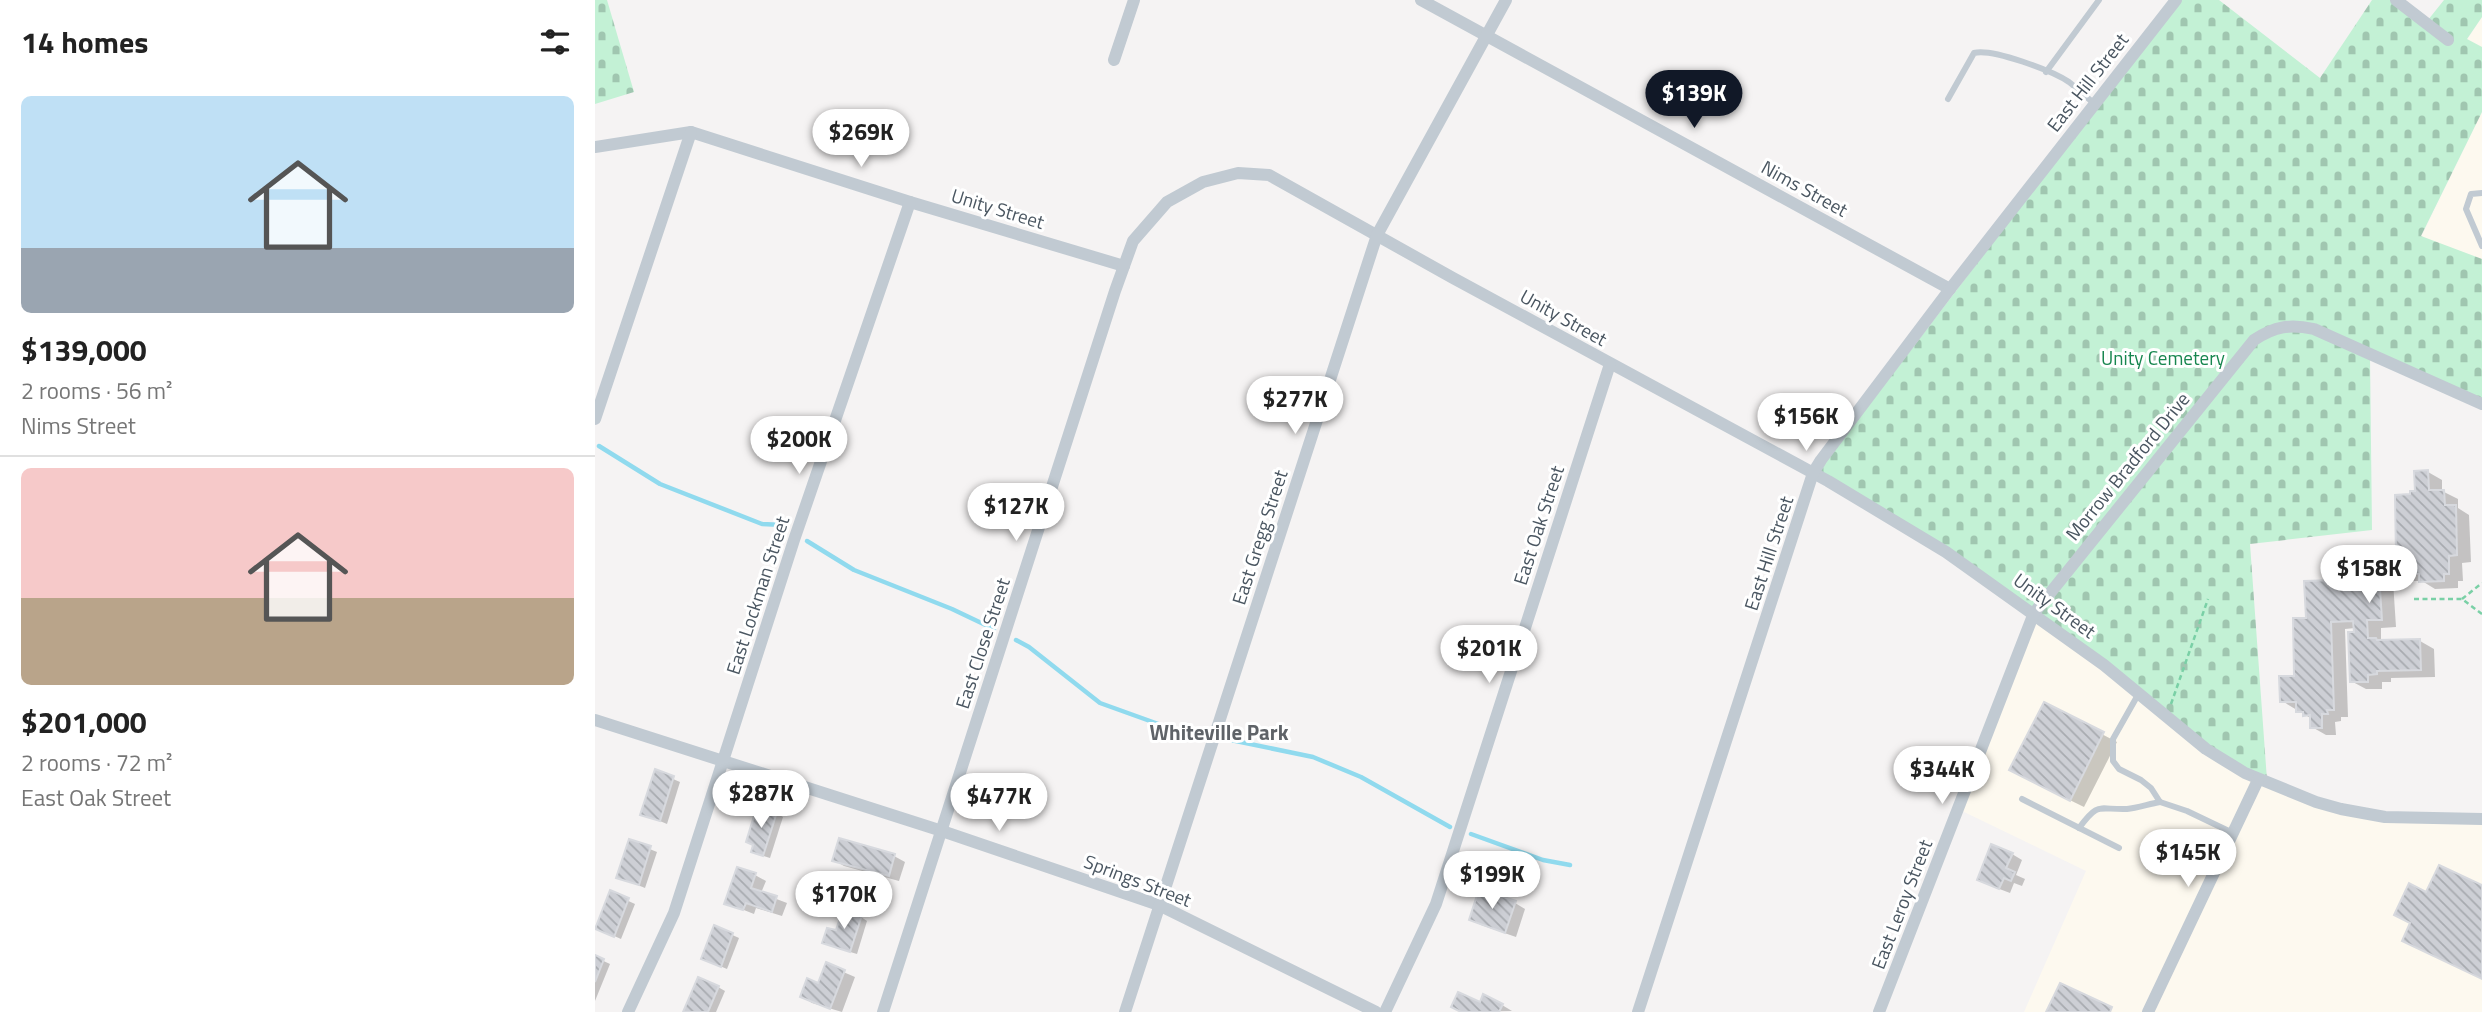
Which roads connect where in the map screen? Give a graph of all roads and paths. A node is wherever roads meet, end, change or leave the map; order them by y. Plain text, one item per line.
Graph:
1 (1134, 0) edge
2 (1421, 0) edge
3 (1506, 0) edge
4 (2099, 0) edge
5 (2176, 0) edge
6 (2396, 0) edge
7 (1488, 35) junction
8 (2448, 40) dead end
9 (1114, 61) dead end
10 (2046, 72) junction
11 (1948, 99) dead end
12 (2095, 104) junction
13 (691, 132) junction
14 (595, 147) edge
15 (2479, 193) edge
16 (910, 202) junction
17 (1377, 235) junction
18 (2482, 246) edge
19 (1124, 266) junction
20 (1950, 289) junction
21 (1610, 364) junction
22 (2482, 404) edge
23 (595, 419) edge
24 (1813, 473) junction
25 (2482, 583) edge
26 (2208, 598) dead end
27 (2414, 599) dead end
28 (2462, 600) junction
29 (2034, 613) junction
30 (2482, 614) edge
31 (2139, 693) junction
32 (2167, 716) junction
33 (595, 720) edge
34 (724, 762) junction
35 (2258, 780) junction
36 (2022, 799) dead end
37 (2160, 802) junction
38 (2482, 819) edge
39 (2079, 828) junction
40 (942, 831) junction
41 (2233, 833) junction
42 (2119, 848) dead end
43 (1159, 905) junction
44 (628, 1012) edge
45 (883, 1012) edge
46 (1125, 1012) edge
47 (1376, 1012) edge
48 (1385, 1012) edge
49 (1638, 1012) edge
50 (1879, 1012) edge
51 (2148, 1012) edge

1 - 9 street
2 - 7 street, Nims Street
3 - 7 street, East Gregg Street
4 - 10 lane
5 - 12 street, East Hill Street
6 - 8 street
7 - 17 street, East Gregg Street
7 - 20 street, Nims Street
10 - 11 lane
10 - 12 lane
12 - 20 street, East Hill Street
13 - 14 street, Unity Street
13 - 16 street, Unity Street
13 - 23 street
15 - 18 lane
16 - 19 street, Unity Street
16 - 34 street, East Lockman Street
17 - 19 street, Unity Street
17 - 21 street, Unity Street
17 - 43 street, East Gregg Street
19 - 40 street, East Close Street
20 - 24 street, East Hill Street
21 - 24 street, Unity Street
21 - 48 street, East Oak Street
22 - 29 street, Morrow Bradford Drive
24 - 29 street, Unity Street
24 - 49 street, East Hill Street
25 - 28 path
26 - 32 path
27 - 28 path
28 - 30 path
29 - 31 street, Unity Street
29 - 50 street, East Leroy Street
31 - 32 street, Unity Street
31 - 37 lane
32 - 35 street, Unity Street
33 - 34 street, Springs Street
34 - 40 street, Springs Street
34 - 44 street, East Lockman Street
35 - 38 street, Unity Street
35 - 41 street
36 - 39 lane
37 - 39 lane
37 - 41 lane
39 - 42 lane
40 - 43 street, Springs Street
40 - 45 street, East Close Street
41 - 51 street
43 - 46 street, East Gregg Street
43 - 47 street, Springs Street

